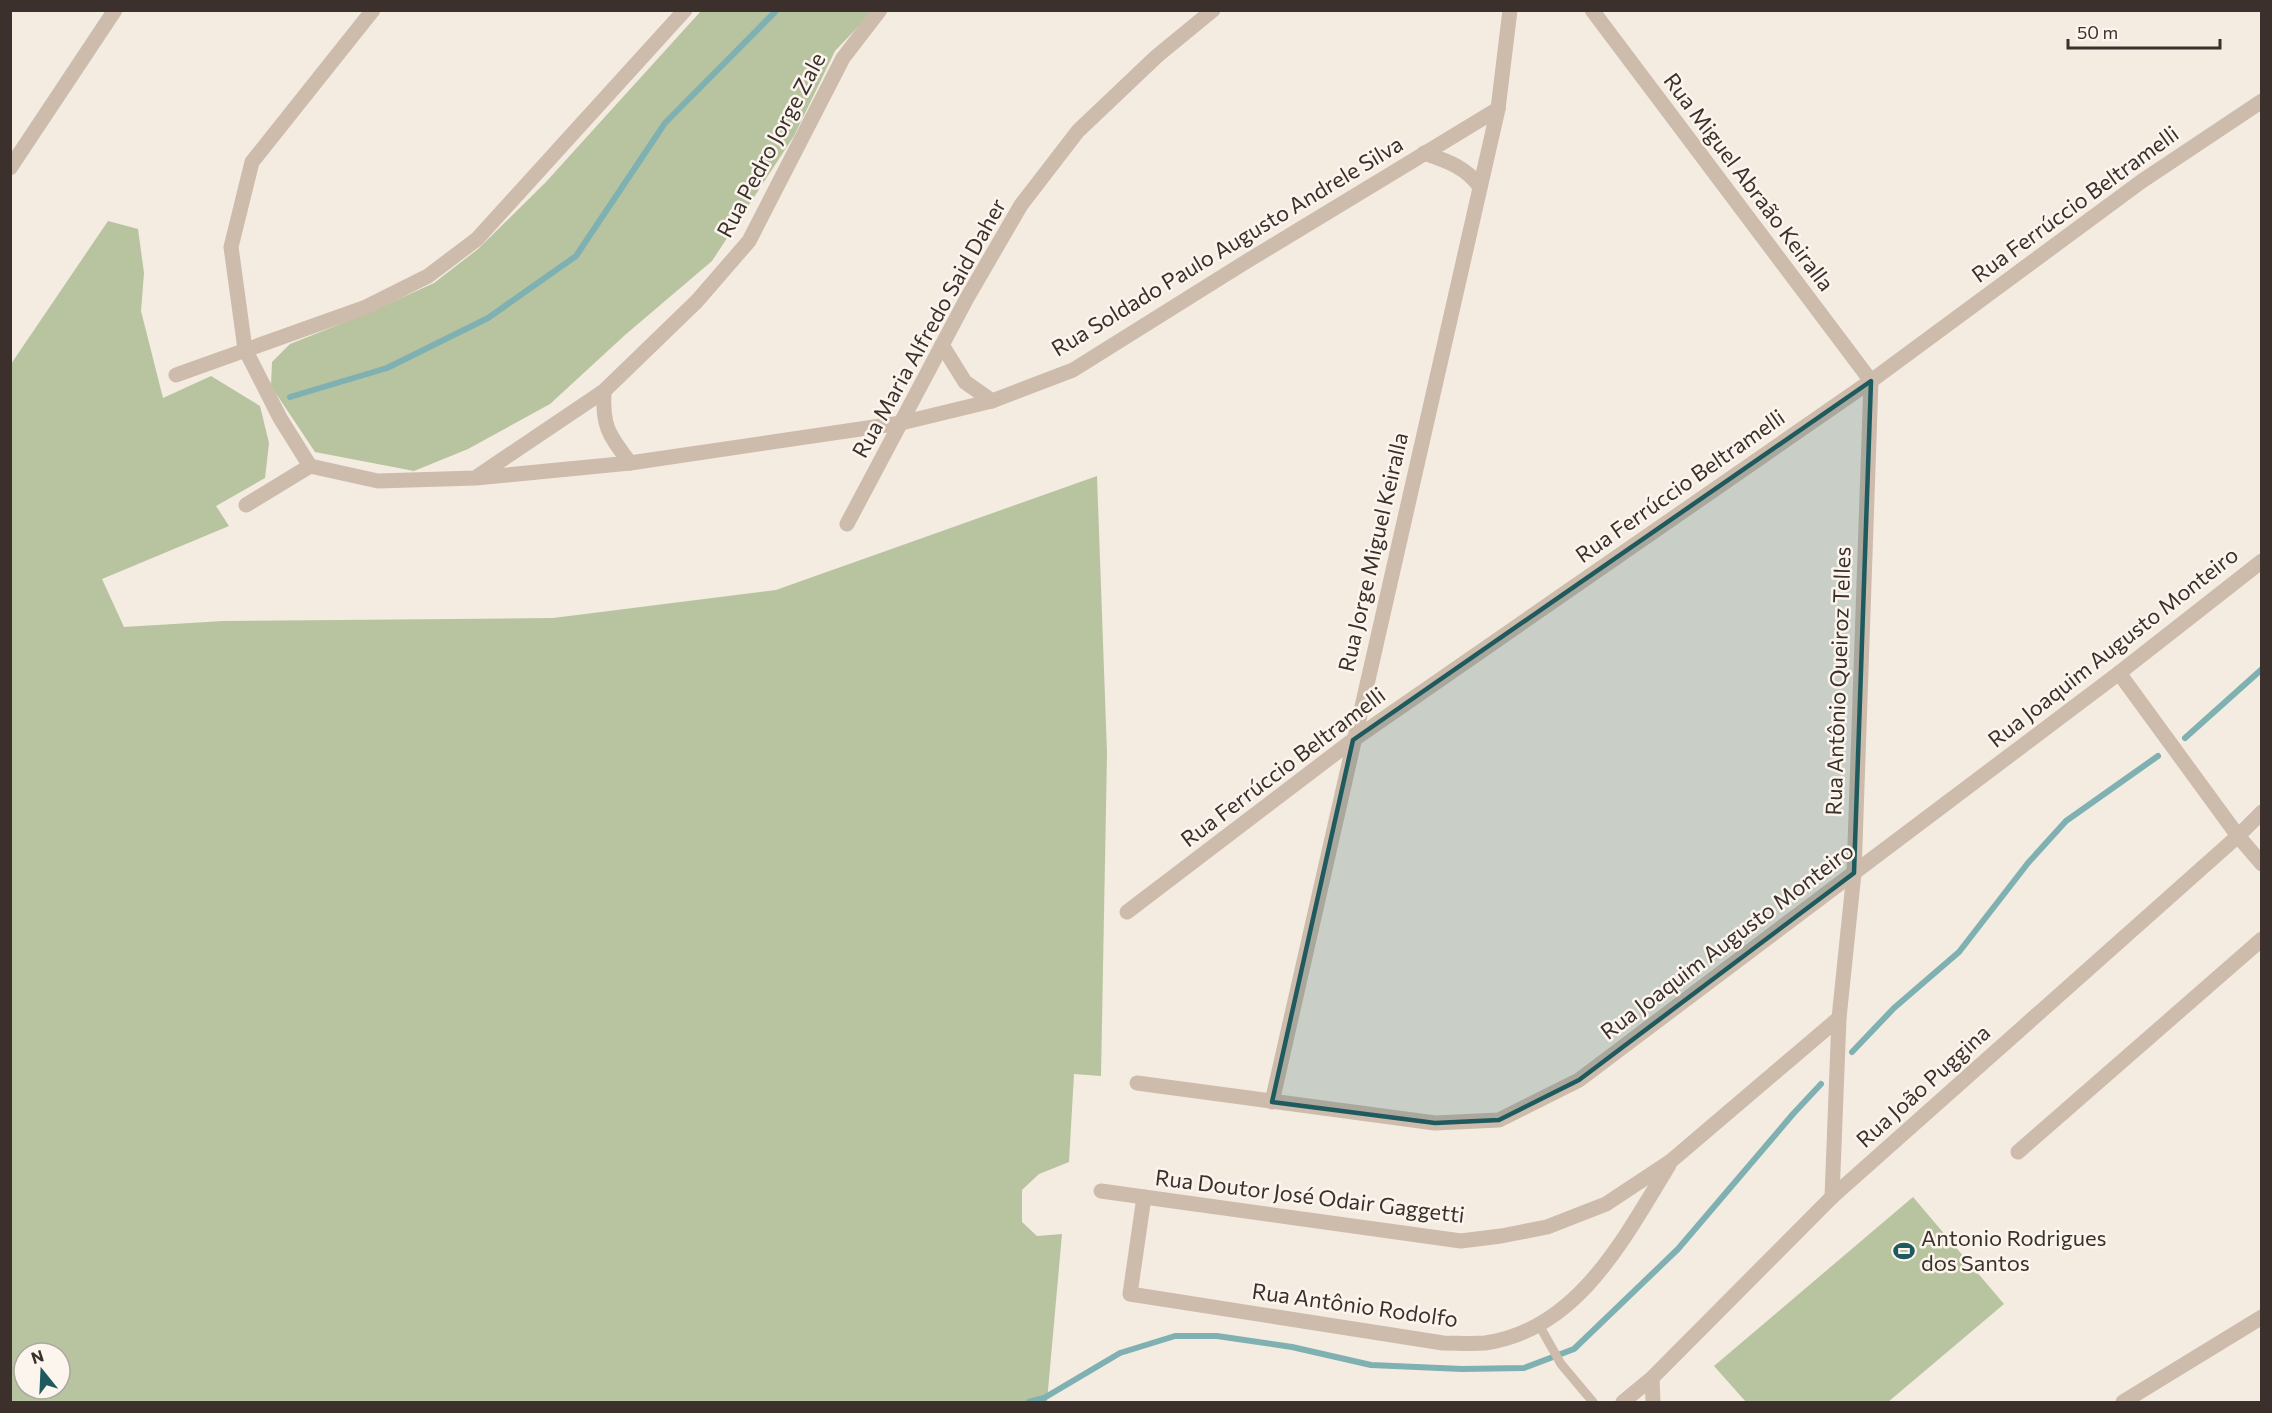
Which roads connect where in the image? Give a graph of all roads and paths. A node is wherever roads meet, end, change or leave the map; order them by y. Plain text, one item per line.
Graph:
1 (115, 10) edge
2 (373, 10) edge
3 (685, 10) edge
4 (880, 10) edge
5 (1213, 10) edge
6 (1510, 10) edge
7 (1592, 10) edge
8 (2262, 101) edge
9 (1498, 108) junction
10 (1424, 153) junction
11 (10, 168) edge
12 (1480, 187) junction
13 (942, 345) junction
14 (245, 349) junction
15 (176, 375) dead end
16 (1871, 381) junction
17 (604, 391) junction
18 (992, 401) junction
19 (901, 423) junction
20 (630, 463) junction
21 (310, 466) junction
22 (476, 478) junction
23 (246, 505) dead end
24 (847, 524) dead end
25 (2262, 561) edge
26 (2119, 674) junction
27 (1353, 740) junction
28 (2262, 812) edge
29 (2238, 836) junction
30 (2262, 864) edge
31 (1854, 873) junction
32 (1127, 912) dead end
33 (2262, 939) edge
34 (1839, 1018) junction
35 (1137, 1083) dead end
36 (1272, 1101) junction
37 (2018, 1152) dead end
38 (1671, 1161) junction
39 (1101, 1191) dead end
40 (1144, 1197) junction
41 (1832, 1197) junction
42 (2262, 1317) edge
43 (1539, 1325) junction
44 (1652, 1378) junction
45 (1593, 1402) edge
46 (1623, 1402) edge
47 (1653, 1402) edge
48 (2123, 1402) edge

1 - 11 street
2 - 14 street
3 - 14 street
4 - 17 street, Rua Pedro Jorge Zale
5 - 13 street, Rua Maria Alfredo Said Daher
6 - 9 street, Rua Jorge Miguel Keiralla
7 - 16 street, Rua Miguel Abraão Keiralla
8 - 16 street, Rua Ferrúccio Beltramelli
9 - 10 street, Rua Soldado Paulo Augusto Andrele Silva
9 - 12 street, Rua Jorge Miguel Keiralla
10 - 12 street
10 - 18 street, Rua Soldado Paulo Augusto Andrele Silva
12 - 27 street, Rua Jorge Miguel Keiralla
13 - 18 street
13 - 19 street, Rua Maria Alfredo Said Daher
14 - 15 street
14 - 21 street
16 - 27 street, Rua Ferrúccio Beltramelli
16 - 31 street, Rua Antônio Queiroz Telles
17 - 20 street
17 - 22 street, Rua Pedro Jorge Zale
18 - 19 street, Rua Soldado Paulo Augusto Andrele Silva
19 - 20 street, Rua Soldado Paulo Augusto Andrele Silva
19 - 24 street, Rua Maria Alfredo Said Daher
20 - 22 street, Rua Soldado Paulo Augusto Andrele Silva
21 - 22 street, Rua Soldado Paulo Augusto Andrele Silva
21 - 23 street
25 - 26 street, Rua Joaquim Augusto Monteiro
26 - 29 street
26 - 31 street, Rua Joaquim Augusto Monteiro
27 - 32 street, Rua Ferrúccio Beltramelli
27 - 36 street, Rua Jorge Miguel Keiralla
28 - 29 street, Rua João Puggina
29 - 30 street
29 - 41 street, Rua João Puggina
31 - 34 street, Rua Antônio Queiroz Telles
31 - 36 street, Rua Joaquim Augusto Monteiro
33 - 37 street
34 - 38 street, Rua Doutor José Odair Gaggetti
34 - 41 street, Rua Antônio Queiroz Telles
35 - 36 street, Rua Joaquim Augusto Monteiro
38 - 40 street, Rua Doutor José Odair Gaggetti
38 - 43 street, Rua Antônio Rodolfo
39 - 40 street, Rua Doutor José Odair Gaggetti
40 - 43 street, Rua Antônio Rodolfo
41 - 44 street, Rua João Puggina
42 - 48 street
43 - 45 lane
44 - 46 street, Rua João Puggina
44 - 47 street

